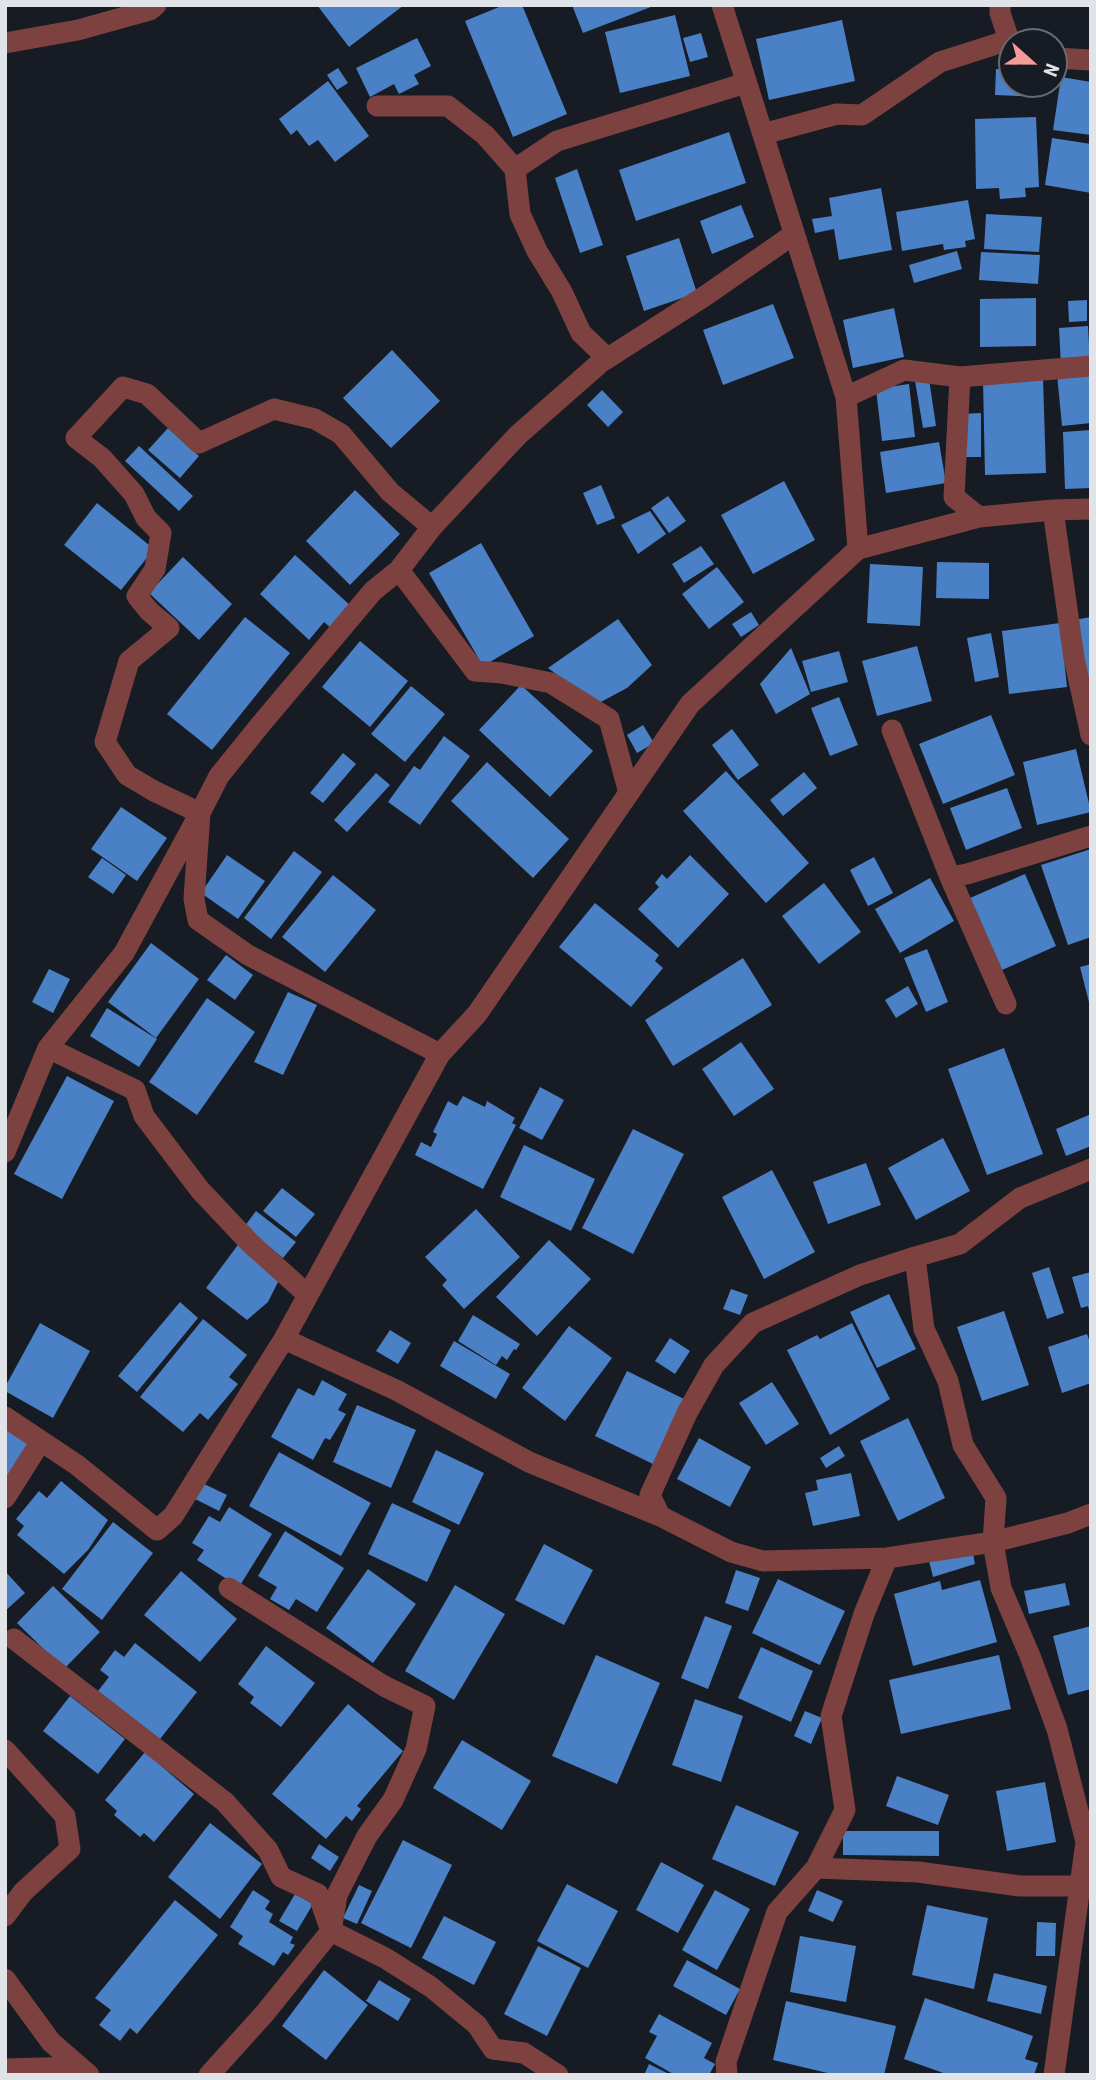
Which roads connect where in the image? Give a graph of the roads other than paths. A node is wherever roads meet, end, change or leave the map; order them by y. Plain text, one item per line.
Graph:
1 (156, 5) edge
2 (722, 5) edge
3 (1000, 5) edge
4 (1005, 28) edge
5 (5, 43) edge
6 (998, 45) edge
7 (1068, 59) edge
8 (1091, 60) edge
9 (746, 83) junction
10 (377, 106) dead end
11 (763, 134) junction
12 (515, 169) junction
13 (794, 234) junction
14 (607, 358) junction
15 (1091, 366) edge
16 (960, 377) junction
17 (846, 397) junction
18 (1091, 509) edge
19 (1053, 510) junction
20 (979, 517) junction
21 (432, 527) junction
22 (858, 549) junction
23 (399, 570) junction
24 (892, 730) dead end
25 (1091, 736) edge
26 (629, 793) junction
27 (200, 813) junction
28 (1091, 836) edge
29 (950, 877) junction
30 (1006, 1004) dead end
31 (48, 1048) junction
32 (440, 1054) junction
33 (5, 1152) edge
34 (1091, 1169) edge
35 (915, 1257) junction
36 (308, 1295) junction
37 (284, 1339) junction
38 (5, 1417) edge
39 (41, 1441) junction
40 (5, 1498) edge
41 (1091, 1514) edge
42 (660, 1516) junction
43 (993, 1542) junction
44 (887, 1558) junction
45 (229, 1588) dead end
46 (14, 1639) dead end
47 (5, 1750) edge
48 (816, 1868) junction
49 (1085, 1886) edge
50 (5, 1916) edge
51 (331, 1931) junction
52 (5, 1979) edge
53 (5, 2069) edge
54 (85, 2071) edge
55 (209, 2075) edge
56 (558, 2075) edge
57 (726, 2075) edge
58 (1054, 2075) edge

1 - 5 street
2 - 9 street
3 - 4 street
6 - 11 street
7 - 8 street
9 - 11 street
9 - 12 street
10 - 12 street
11 - 13 street
12 - 14 street
13 - 14 street
13 - 17 street
14 - 21 street
15 - 16 street
16 - 17 street
16 - 20 street
17 - 22 street
18 - 19 street
19 - 20 street
19 - 25 street
20 - 22 street
21 - 23 street
21 - 27 street
22 - 26 street
23 - 26 street
23 - 27 street
24 - 29 street
26 - 32 street
27 - 31 street
27 - 32 street
28 - 29 street
29 - 30 street
31 - 33 street
31 - 36 street
32 - 36 street
34 - 35 street
35 - 42 street
35 - 43 street
36 - 37 street
37 - 39 street
37 - 42 street
38 - 39 street
39 - 40 street
41 - 43 street
42 - 44 street
43 - 44 street
43 - 49 street
44 - 48 street
45 - 51 street
46 - 51 street
47 - 50 street
48 - 49 street
48 - 57 street
49 - 58 street
51 - 55 street
51 - 56 street
52 - 54 street
53 - 54 street

